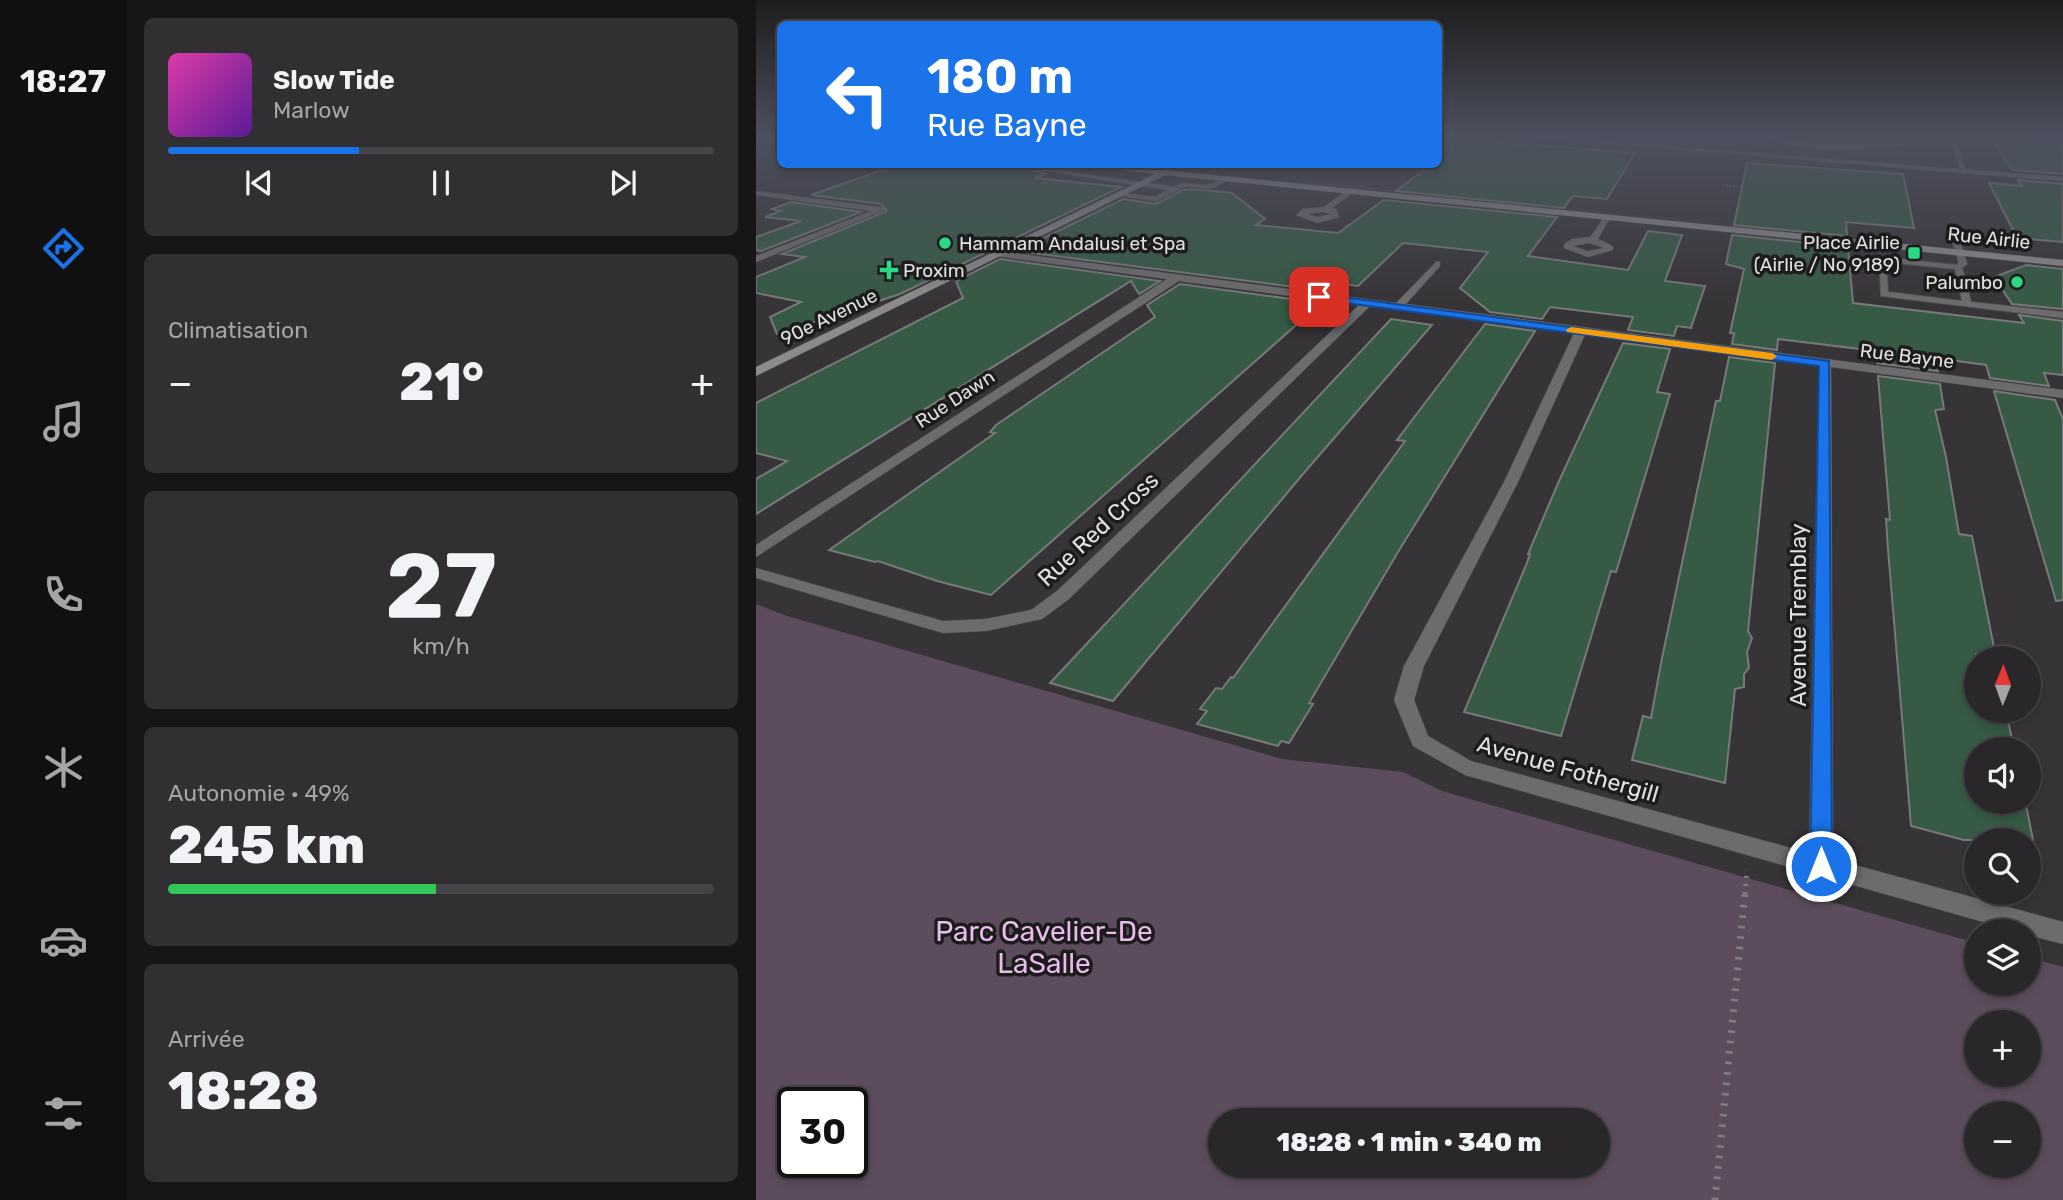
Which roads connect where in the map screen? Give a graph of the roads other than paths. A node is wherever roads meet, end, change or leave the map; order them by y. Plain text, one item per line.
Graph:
1 (1124, 192) edge
2 (1169, 192) edge
3 (1350, 192) joint
4 (1453, 192) edge
5 (756, 193) edge
6 (1118, 195) junction
7 (1326, 209) dead end
8 (1606, 218) junction
9 (1828, 229) dead end
10 (1593, 240) dead end
11 (1952, 241) joint
12 (1983, 244) dead end
13 (1959, 253) junction
14 (998, 254) junction
15 (756, 259) edge
16 (2063, 263) edge
17 (1437, 264) dead end
18 (1958, 267) junction
19 (1176, 278) junction
20 (1367, 303) junction
21 (1967, 304) junction
22 (1398, 307) junction
23 (2063, 315) edge
24 (1581, 331) junction
25 (1825, 363) junction
26 (756, 372) edge
27 (2063, 394) edge
28 (756, 552) edge
29 (756, 573) edge
30 (1821, 866) junction
31 (2063, 933) edge

1 - 6 main road, 90e Avenue
2 - 6 lane
3 - 7 street
3 - 8 main road, Rue Airlie
4 - 9 main road
5 - 15 street
6 - 14 main road, 90e Avenue
8 - 10 street
8 - 13 main road, Rue Airlie
11 - 12 main road, Rue Airlie
11 - 13 lane
13 - 16 main road, Rue Airlie
13 - 18 lane
14 - 19 street, Rue Bayne
14 - 26 main road, 90e Avenue
17 - 22 street
18 - 21 lane
18 - 21 lane
19 - 20 street, Rue Bayne
19 - 28 street, Rue Dawn
20 - 22 street, Rue Bayne
20 - 29 street, Rue Red Cross
21 - 23 lane
22 - 24 street, Rue Bayne
24 - 25 street, Rue Bayne
24 - 30 street, Avenue Fothergill
25 - 27 street, Rue Bayne
25 - 30 street, Avenue Tremblay
30 - 31 street, Avenue Fothergill

